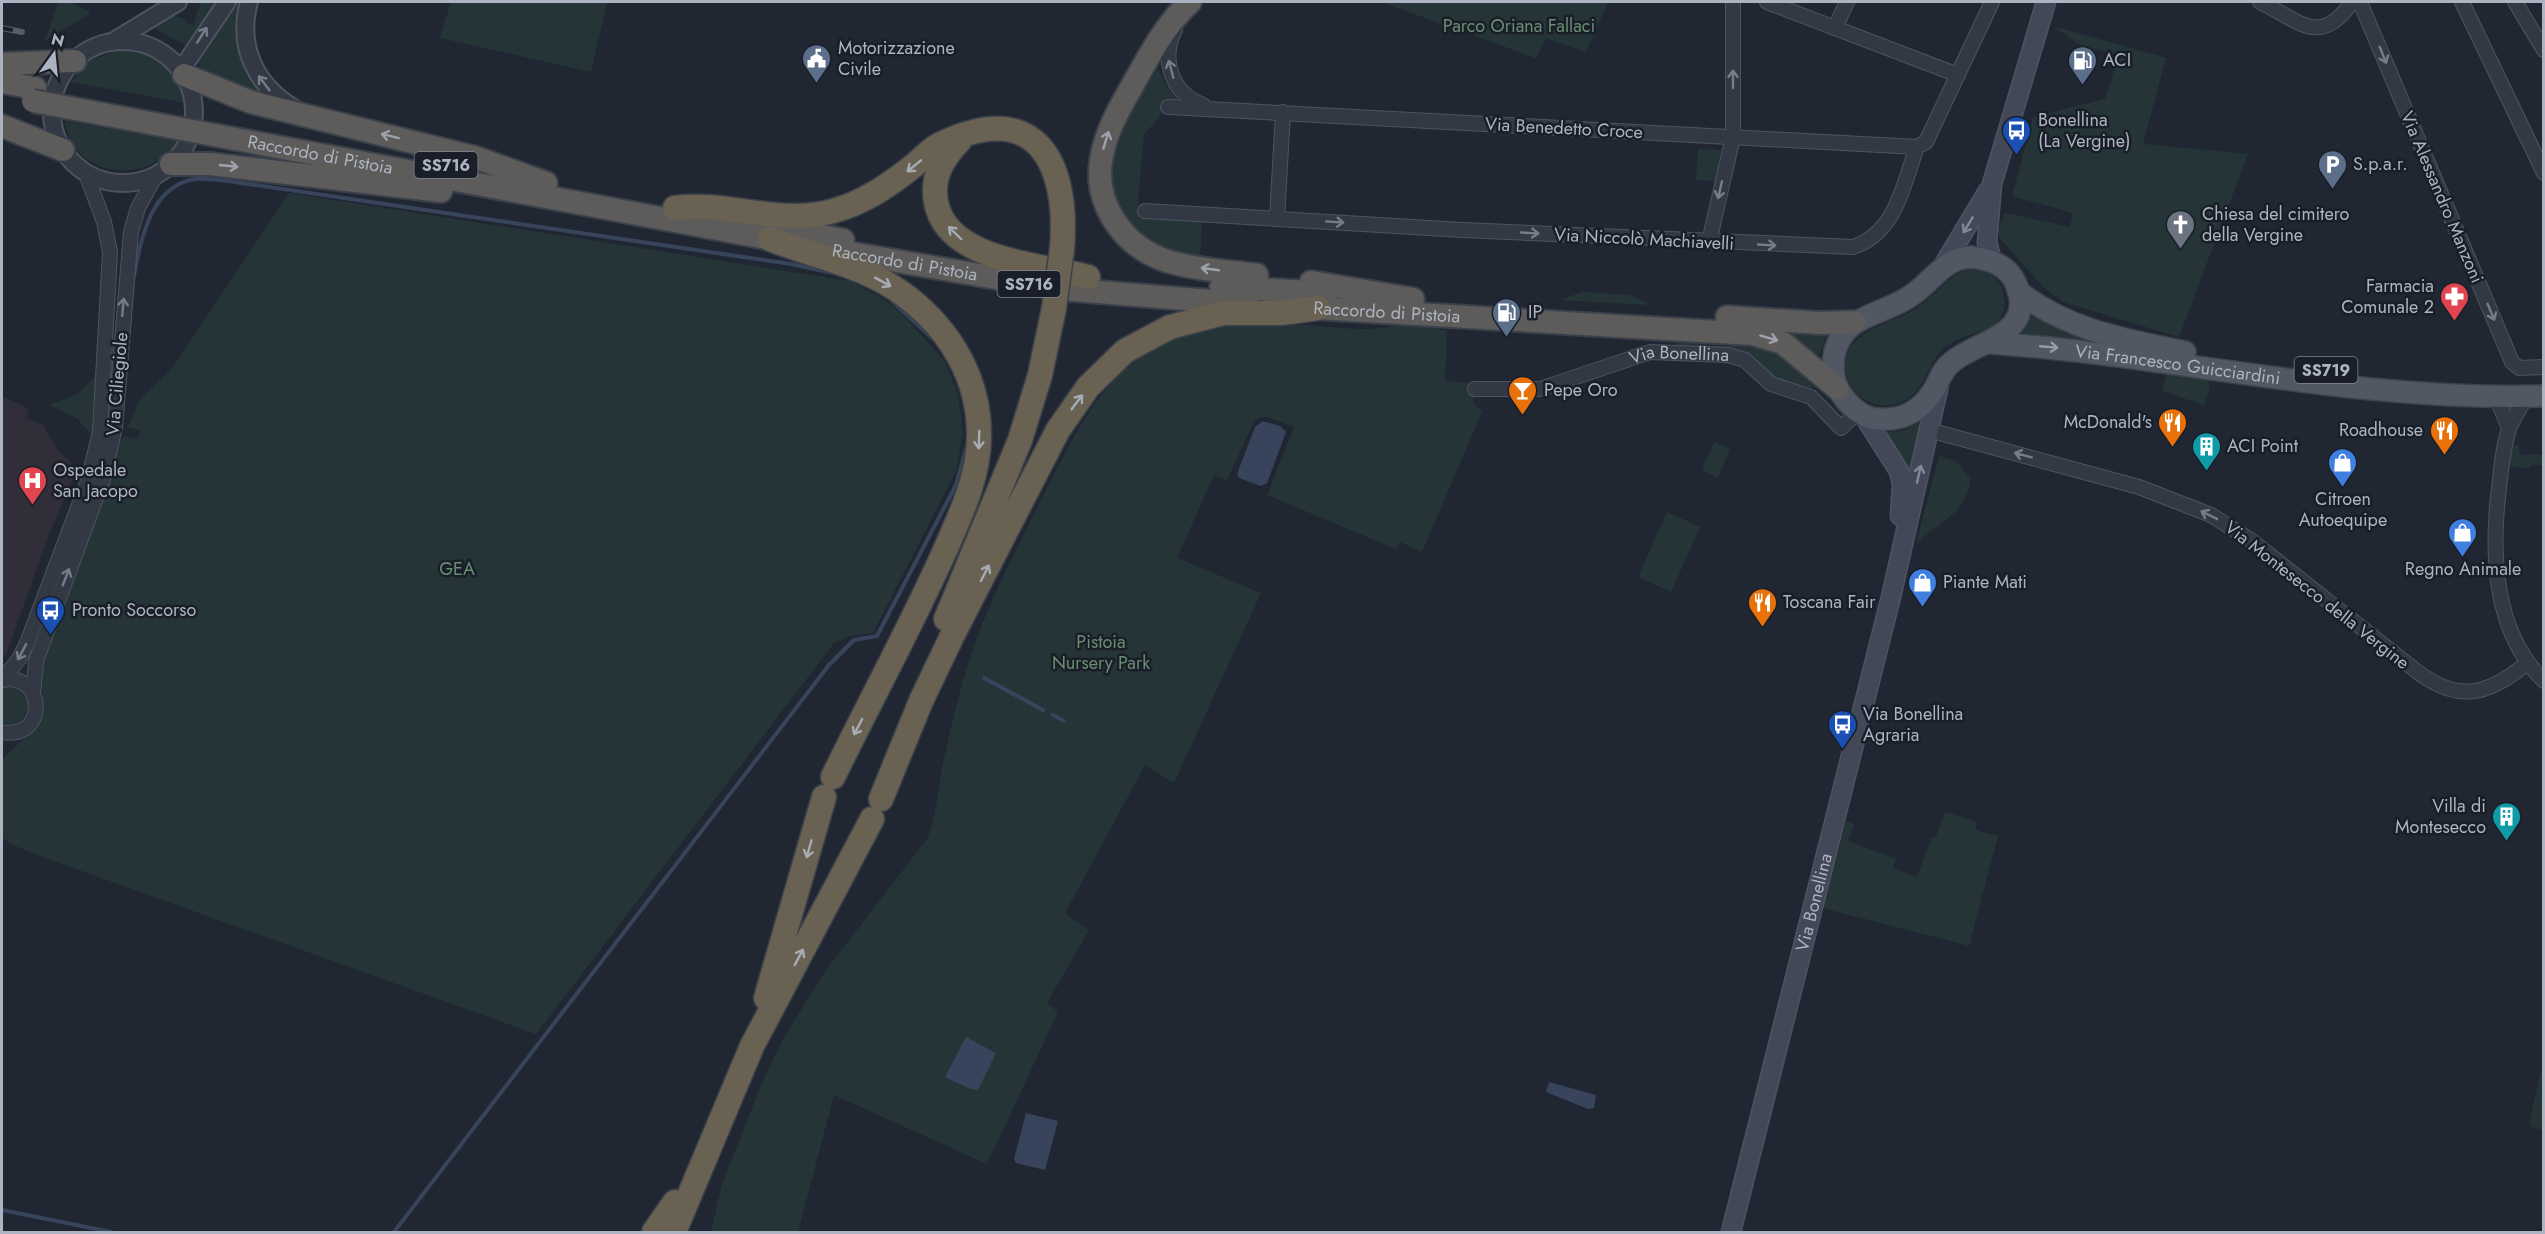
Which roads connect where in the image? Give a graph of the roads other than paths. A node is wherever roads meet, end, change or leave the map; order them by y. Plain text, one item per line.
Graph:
1 (178, 2) edge
2 (227, 2) edge
3 (249, 2) edge
4 (1190, 2) edge
5 (1197, 2) edge
6 (1733, 2) edge
7 (1767, 2) edge
8 (1847, 2) edge
9 (1992, 2) edge
10 (2046, 2) edge
11 (2260, 2) edge
12 (2352, 2) edge
13 (2360, 2) edge
14 (2462, 2) edge
15 (2515, 2) edge
16 (1835, 28) junction
17 (112, 42) junction
18 (2544, 50) edge
19 (75, 61) junction
20 (2, 64) edge
21 (182, 73) junction
22 (1958, 75) junction
23 (2, 82) edge
24 (34, 95) junction
25 (2, 96) edge
26 (1168, 107) dead end
27 (1211, 108) junction
28 (1283, 112) junction
29 (311, 117) junction
30 (2, 126) edge
31 (963, 137) junction
32 (1733, 138) junction
33 (1917, 147) junction
34 (63, 150) junction
35 (164, 170) junction
36 (85, 171) junction
37 (2544, 173) edge
38 (1992, 184) junction
39 (545, 189) junction
40 (675, 208) junction
41 (1145, 211) dead end
42 (1277, 219) junction
43 (770, 239) junction
44 (1708, 242) junction
45 (1992, 261) junction
46 (1943, 266) junction
47 (1088, 277) junction
48 (2018, 291) junction
49 (1413, 299) junction
50 (1318, 308) junction
51 (1854, 322) junction
52 (1991, 343) junction
53 (2544, 367) edge
54 (1942, 374) junction
55 (2544, 382) edge
56 (1837, 388) junction
57 (1475, 389) dead end
58 (2535, 396) edge
59 (2496, 397) junction
60 (1861, 414) junction
61 (2509, 428) junction
62 (1929, 430) junction
63 (969, 560) junction
64 (1897, 572) junction
65 (2526, 664) junction
66 (884, 679) junction
67 (2, 680) edge
68 (2544, 681) edge
69 (33, 693) junction
70 (921, 700) junction
71 (2, 732) edge
72 (18, 732) junction
73 (2, 747) edge
74 (752, 1046) junction
75 (739, 1077) junction
76 (654, 1233) edge
77 (674, 1233) edge
78 (691, 1233) edge
79 (1731, 1233) edge

1 - 17 street, Via Ciliegiole
21 -> 2 street
29 -> 3 street
49 -> 4 highway
27 -> 5 street, Via Benedetto Croce
32 -> 6 street
7 - 16 street
8 - 16 street
9 - 22 street, Via Niccolò Machiavelli
10 - 38 main road
11 - 12 street
13 -> 53 street, Via Alessandro Manzoni
14 - 37 street
15 - 18 street
16 - 22 street
17 - 19 street, Via Ciliegiole
17 - 21 street, Via Ciliegiole
19 - 20 highway
19 - 34 street, Via Ciliegiole
21 - 29 highway
21 - 35 street, Via Ciliegiole
22 - 33 street, Via Niccolò Machiavelli
23 - 24 highway, Raccordo di Pistoia / SS716
24 - 25 highway, Raccordo di Pistoia / SS716
24 - 39 highway, Raccordo di Pistoia / SS716
26 - 27 street, Via Benedetto Croce
27 - 28 street, Via Benedetto Croce
28 - 32 street, Via Benedetto Croce
28 - 42 street
39 -> 29 highway
30 - 34 highway
31 -> 40 highway
47 -> 31 highway
31 - 63 highway, bridge
32 - 33 street, Via Benedetto Croce
32 -> 44 street
44 -> 33 street, Via Niccolò Machiavelli
34 - 36 street, Via Ciliegiole
35 - 36 street, Via Ciliegiole
35 -> 39 highway
69 -> 35 street, Via Ciliegiole
36 -> 67 street, Via Ciliegiole
38 - 45 main road
38 -> 46 main road
39 - 40 highway, Raccordo di Pistoia / SS716
39 - 43 highway, Raccordo di Pistoia / SS716
40 - 47 highway, Raccordo di Pistoia / SS716
41 - 42 street, Via Niccolò Machiavelli
42 -> 44 street, Via Niccolò Machiavelli
43 - 50 highway, Raccordo di Pistoia / SS716
43 -> 66 highway
45 - 46 main road
45 - 48 main road, Via Francesco Guicciardini
46 - 51 main road
47 - 49 highway, Raccordo di Pistoia / SS716
48 - 52 main road
48 - 55 main road, Via Francesco Guicciardini / SS719
49 - 51 highway, Raccordo di Pistoia / SS716
50 -> 56 highway, Raccordo di Pistoia / SS716
70 -> 50 highway
51 - 56 main road
52 - 54 main road
52 -> 59 main road, Via Francesco Guicciardini / SS719
54 - 60 main road
54 - 62 main road, Via Bonellina
56 - 60 main road
57 - 60 street, Via Bonellina
58 - 59 main road, Via Francesco Guicciardini / SS719
58 - 61 street
59 - 61 street
60 - 64 main road, Via Bonellina
61 - 65 street
64 -> 62 main road, Via Bonellina
65 -> 62 street, Via Montesecco della Vergine
63 - 66 highway
63 - 70 highway
64 - 79 main road, Via Bonellina
65 - 68 street
66 -> 74 highway
67 - 69 street, Via Ciliegiole
69 - 72 street, Via Ciliegiole
74 -> 70 highway
71 - 72 street
72 - 73 street, Via Ciliegiole
74 - 75 highway
75 - 76 highway
75 - 77 highway
75 - 78 highway

